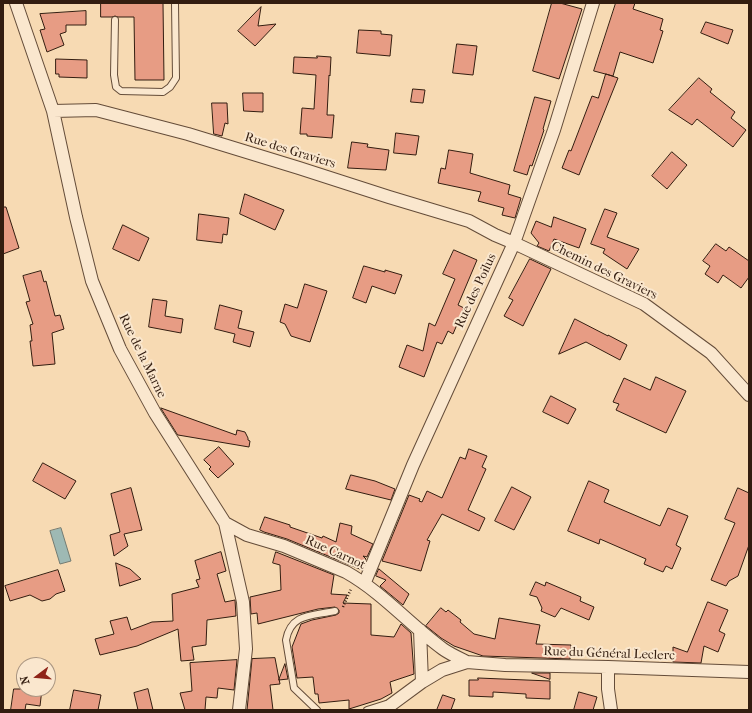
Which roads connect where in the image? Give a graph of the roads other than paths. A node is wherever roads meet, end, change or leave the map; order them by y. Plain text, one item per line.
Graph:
1 (16, 3) edge
2 (175, 3) edge
3 (593, 3) edge
4 (115, 20) dead end
5 (52, 111) junction
6 (514, 243) junction
7 (749, 395) edge
8 (225, 523) junction
9 (360, 579) junction
10 (335, 611) road end
11 (420, 630) junction
12 (468, 662) junction
13 (608, 667) junction
14 (749, 672) edge
15 (422, 682) junction
16 (396, 702) junction
17 (239, 710) edge
18 (317, 710) edge
19 (367, 710) edge
20 (384, 710) edge
21 (611, 710) edge

1 - 5 street, Rue de la Marne
2 - 4 lane
3 - 6 street, Rue des Poilus
5 - 6 street, Rue des Graviers
5 - 8 street, Rue de la Marne
6 - 7 street, Chemin des Graviers
6 - 9 street, Rue des Poilus
8 - 9 street, Rue Carnot
8 - 17 street, Rue de la Marne
9 - 11 street, Rue Carnot
10 - 18 lane
11 - 12 street, Rue Carnot
11 - 15 street
12 - 13 street, Rue du Général Leclerc
12 - 15 street
13 - 14 street, Rue du Général Leclerc
13 - 21 street
15 - 16 street
16 - 19 lane
16 - 20 street

